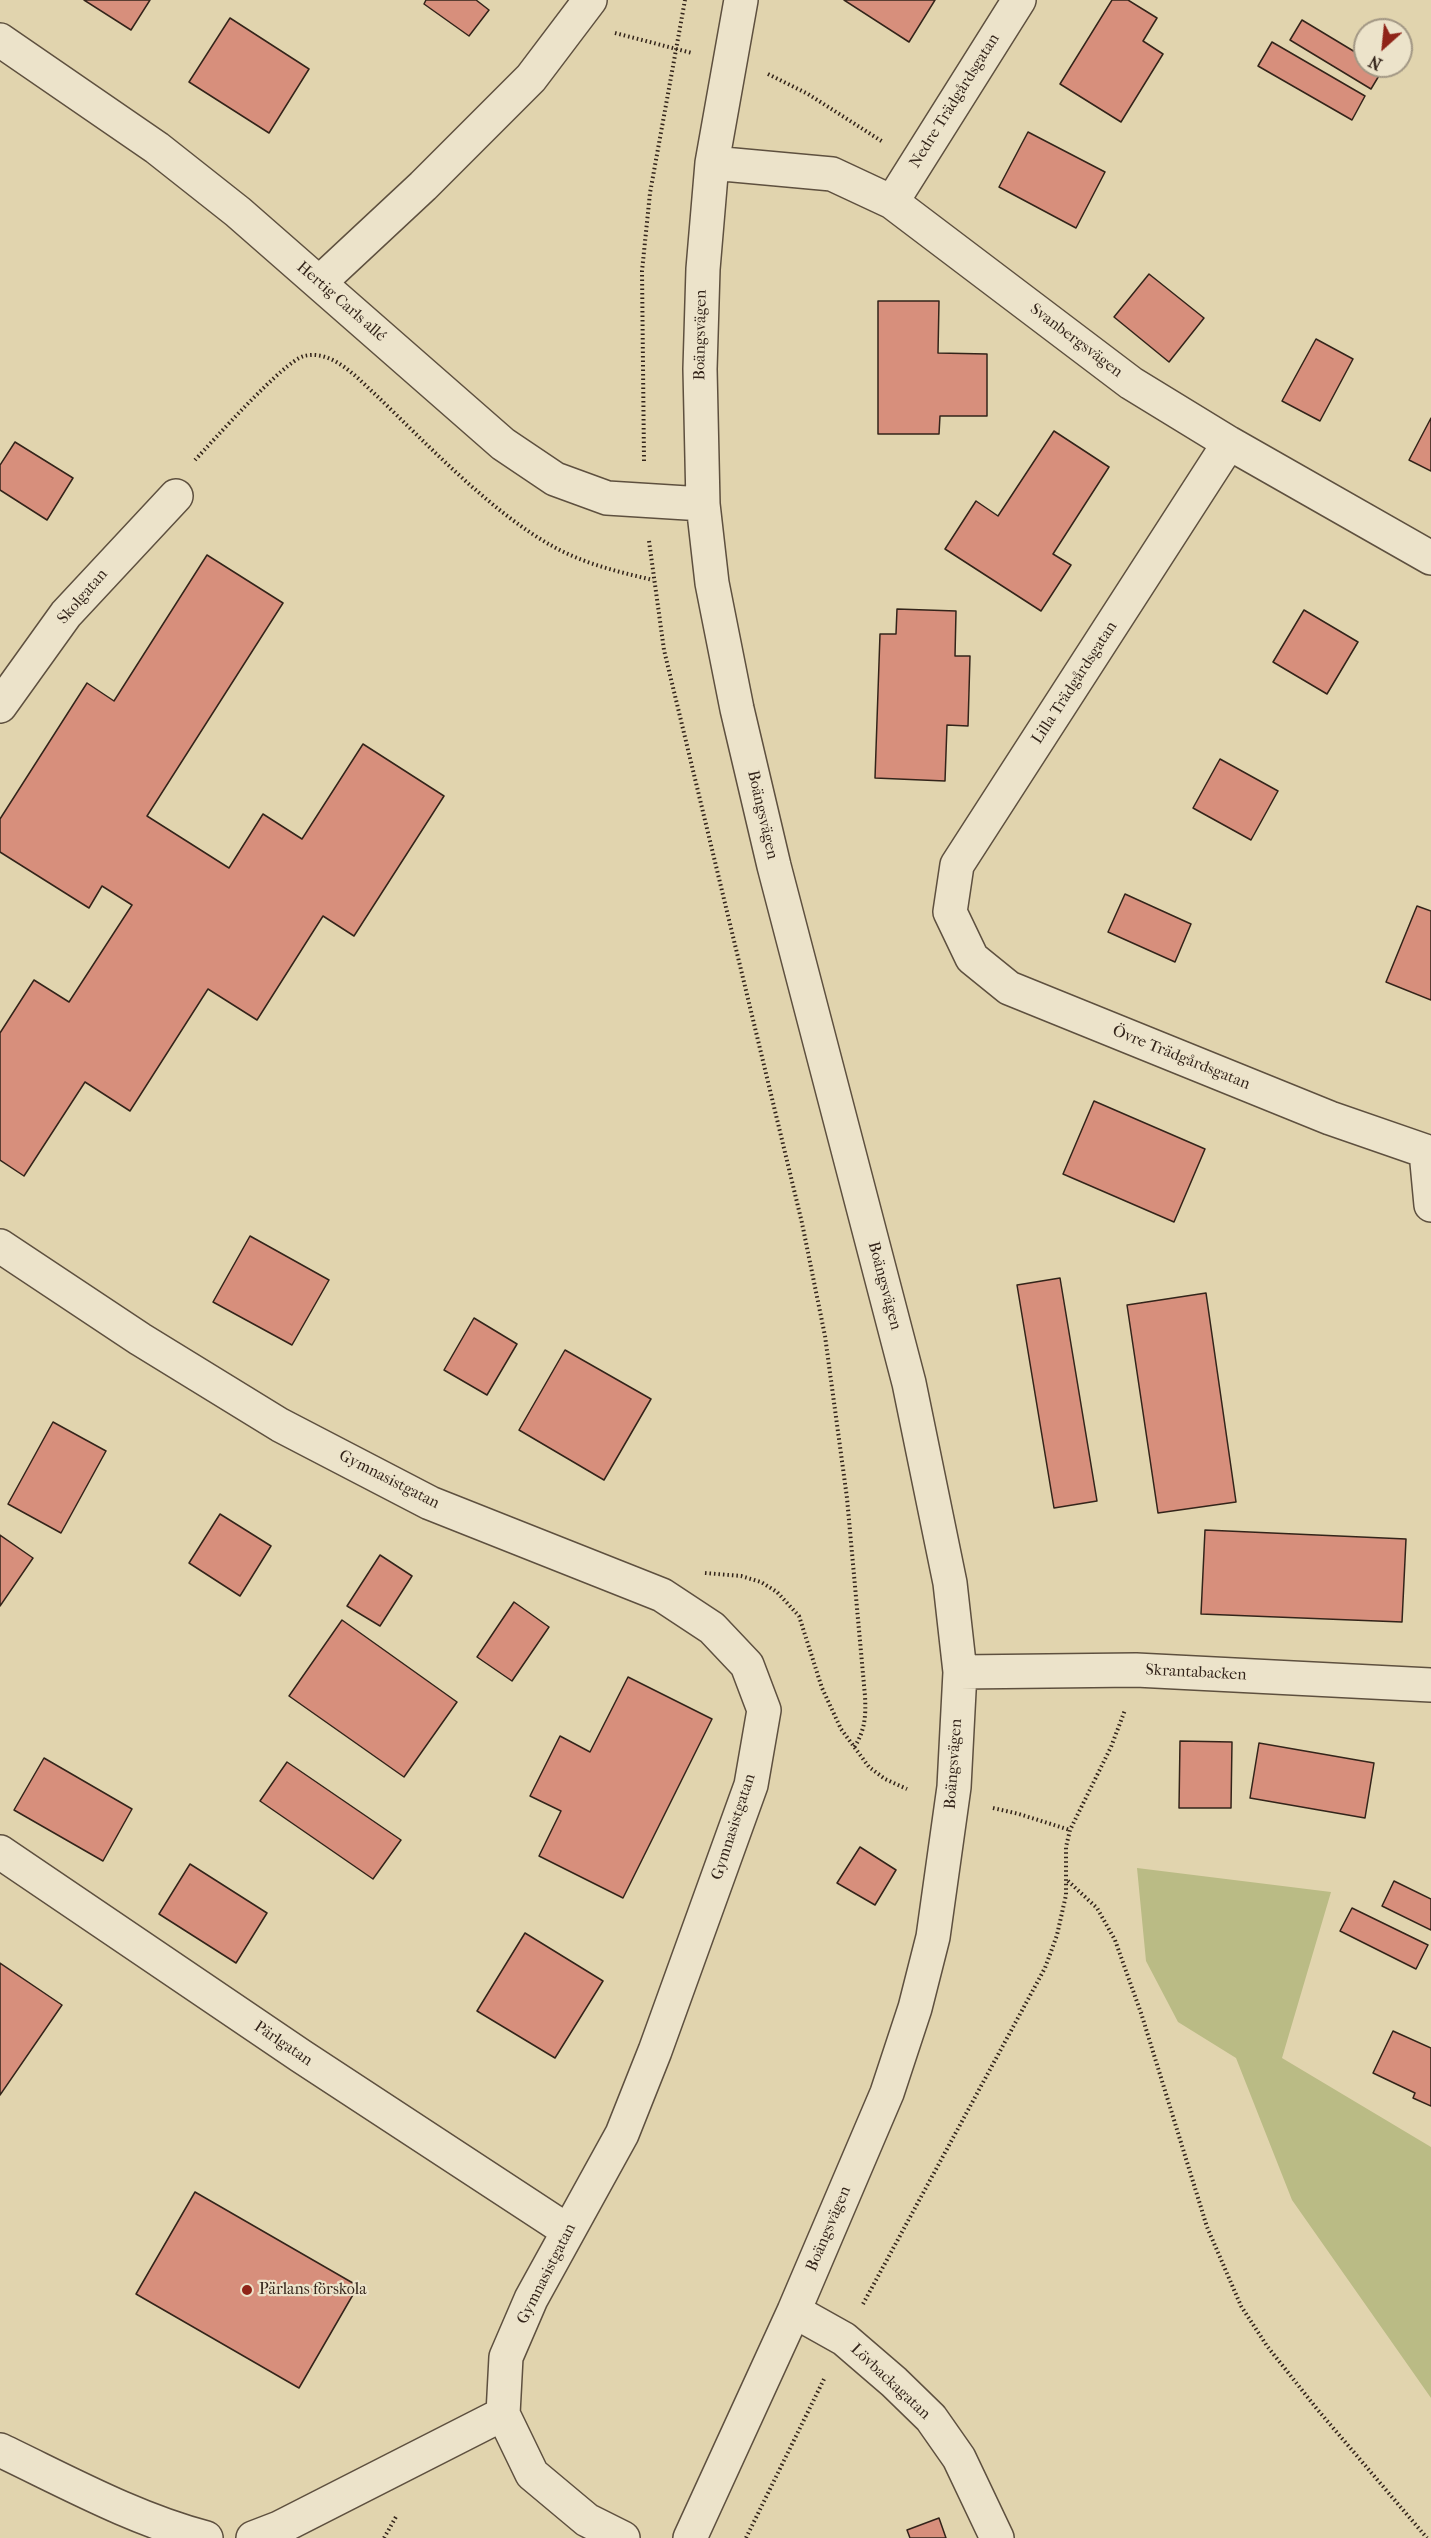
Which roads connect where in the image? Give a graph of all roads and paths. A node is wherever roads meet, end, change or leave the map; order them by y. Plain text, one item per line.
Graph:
1 (590, 0) edge
2 (741, 0) edge
3 (1019, 0) edge
4 (0, 40) edge
5 (712, 164) junction
6 (892, 202) junction
7 (319, 283) junction
8 (1229, 442) junction
9 (176, 496) joint
10 (703, 504) junction
11 (1431, 558) edge
12 (653, 580) dead end
13 (0, 705) edge
14 (959, 932) joint
15 (1429, 1152) edge
16 (1431, 1205) edge
17 (0, 1246) edge
18 (1136, 1670) junction
19 (960, 1672) junction
20 (1431, 1685) edge
21 (854, 1748) dead end
22 (907, 1789) dead end
23 (987, 1807) dead end
24 (1070, 1830) junction
25 (0, 1852) edge
26 (1067, 1881) junction
27 (568, 2231) junction
28 (794, 2311) junction
29 (844, 2339) junction
30 (502, 2414) junction
31 (0, 2450) edge
32 (206, 2538) edge
33 (253, 2538) edge
34 (623, 2538) edge
35 (690, 2538) edge
36 (747, 2538) edge
37 (997, 2538) edge
38 (1427, 2538) edge

1 - 7 street
2 - 5 street, Boängsvägen
3 - 6 street, Nedre Trädgårdsgatan
4 - 7 street, Hertig Carls allé
5 - 6 street, Svanbergsvägen
5 - 10 street, Boängsvägen
6 - 8 street, Svanbergsvägen
7 - 10 street, Hertig Carls allé
8 - 11 street, Svanbergsvägen
8 - 14 street, Lilla Trädgårdsgatan
9 - 12 path
9 - 13 street, Skolgatan
10 - 19 street, Boängsvägen
14 - 15 street, Övre Trädgårdsgatan
15 - 16 street, Övre Trädgårdsgatan
17 - 27 street, Gymnasistgatan
18 - 19 street, Skrantabacken
18 - 20 street, Skrantabacken
18 - 24 path
19 - 28 street, Boängsvägen
21 - 22 path
23 - 24 path
24 - 26 path
25 - 27 street, Pärlgatan
26 - 29 path
26 - 38 path
27 - 30 street, Gymnasistgatan
28 - 29 street, Lövbackagatan
28 - 35 street, Boängsvägen
29 - 36 path
29 - 37 street, Lövbackagatan
30 - 33 street
30 - 34 street
31 - 32 street

